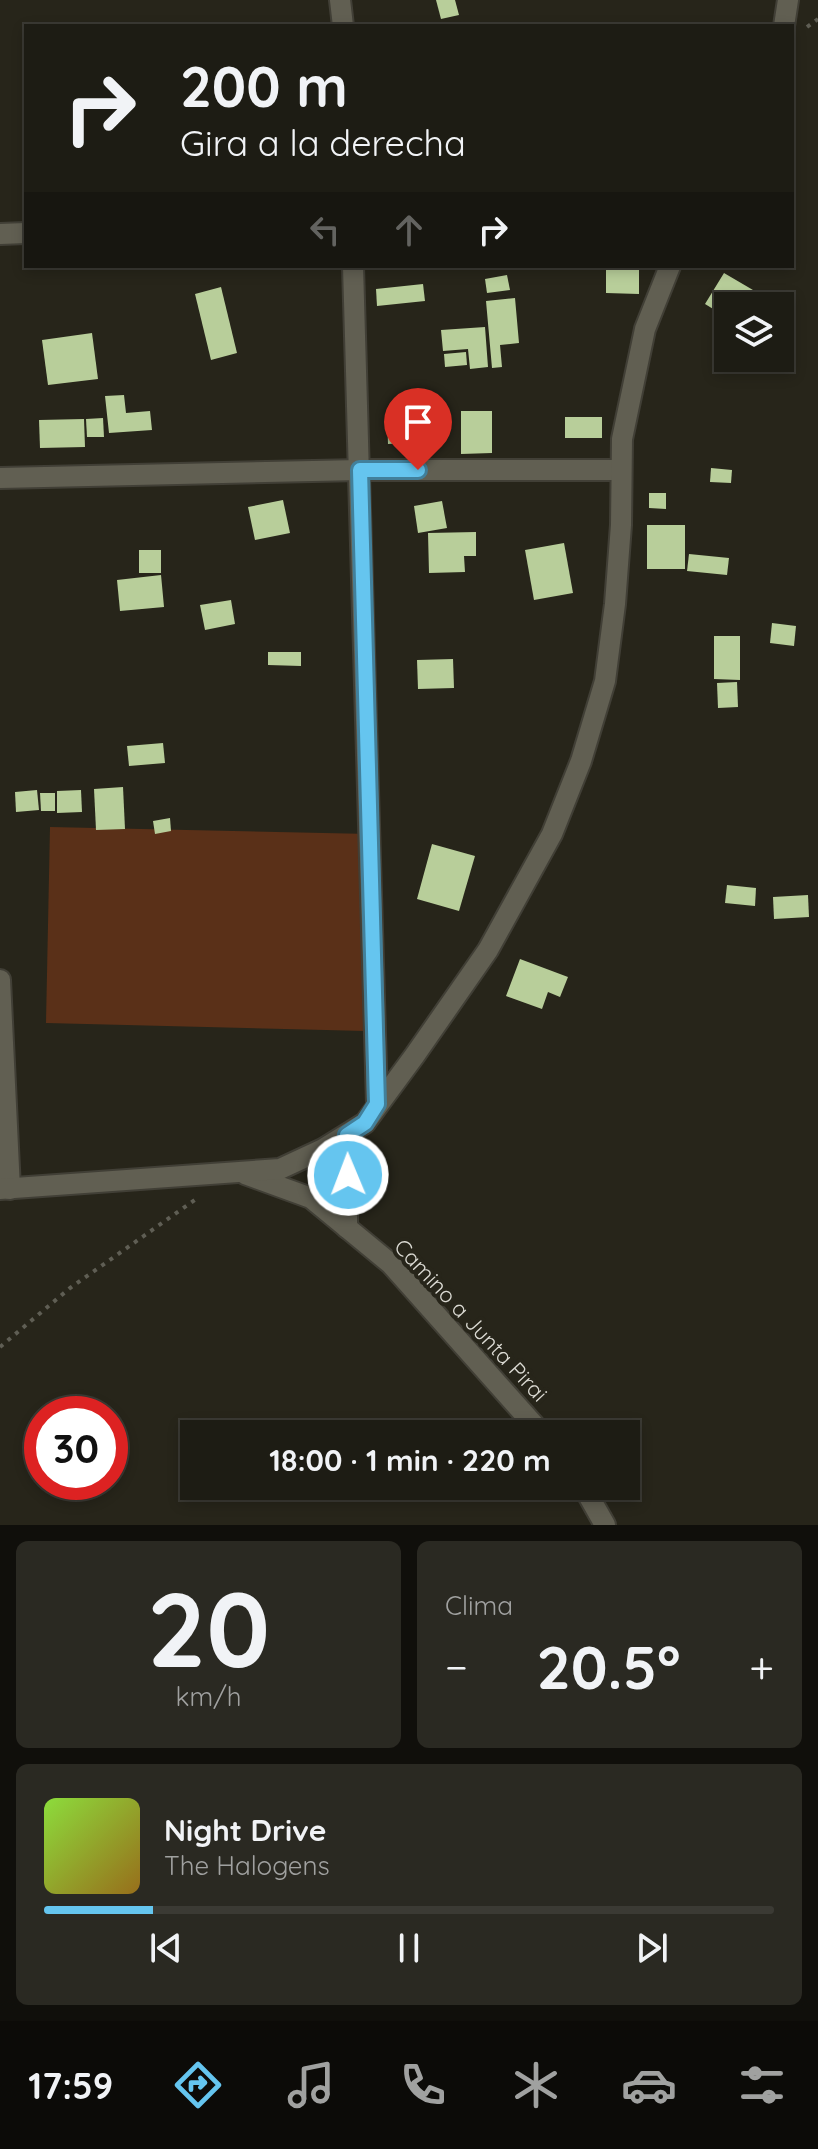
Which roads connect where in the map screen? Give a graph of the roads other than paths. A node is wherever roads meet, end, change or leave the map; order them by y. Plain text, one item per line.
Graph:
1 (340, 0) edge
2 (788, 0) edge
3 (343, 24) edge
4 (784, 24) edge
5 (24, 233) edge
6 (0, 234) edge
7 (353, 268) edge
8 (669, 268) edge
9 (360, 470) junction
10 (619, 470) junction
11 (0, 478) edge
12 (0, 980) edge
13 (377, 1104) junction
14 (347, 1135) junction
15 (238, 1172) junction
16 (5, 1189) edge
17 (347, 1228) junction
18 (530, 1420) edge
19 (591, 1500) edge
20 (605, 1525) edge

1 - 3 street
2 - 4 street
5 - 6 street
7 - 9 street
8 - 10 street
9 - 10 street
9 - 11 street
9 - 13 street
10 - 13 street
12 - 16 street
13 - 14 street
14 - 15 street
14 - 17 street
15 - 16 street
15 - 17 street, Camino a Junta Pirai
17 - 18 street, Camino a Junta Pirai
19 - 20 street

